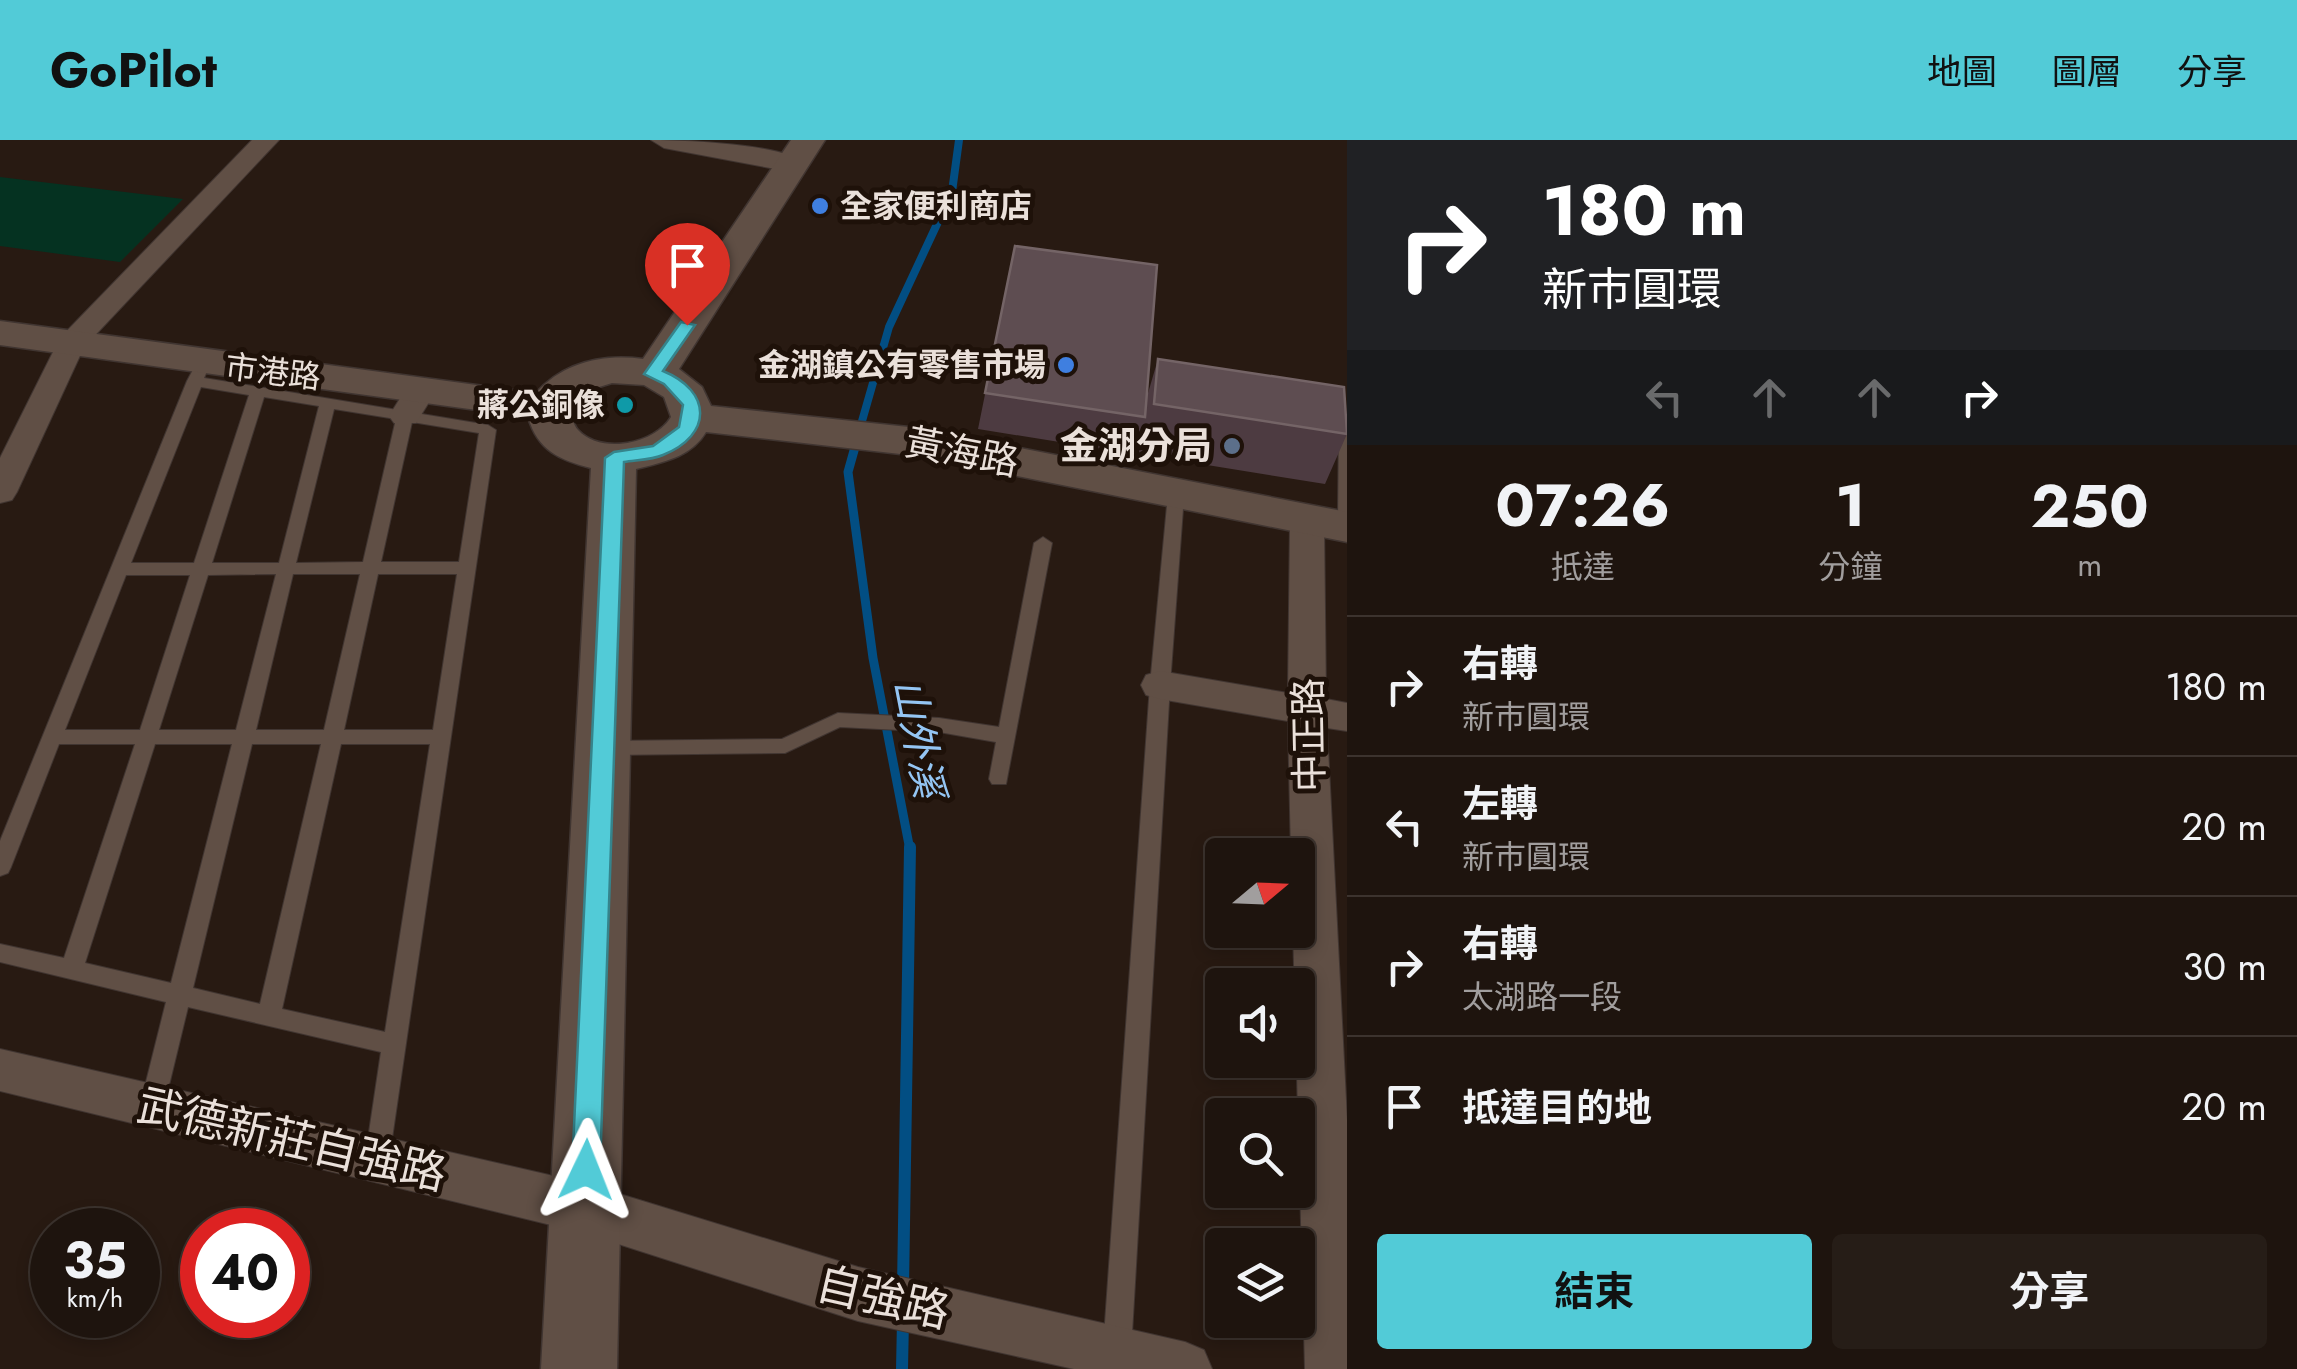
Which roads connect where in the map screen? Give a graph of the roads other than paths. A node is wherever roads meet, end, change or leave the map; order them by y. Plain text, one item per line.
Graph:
1 (266, 140) edge
2 (664, 140) edge
3 (800, 152) edge
4 (0, 334) edge
5 (71, 344) junction
6 (198, 372) junction
7 (652, 374) junction
8 (258, 392) junction
9 (327, 404) junction
10 (412, 404) junction
11 (547, 407) junction
12 (693, 417) junction
13 (1347, 420) edge
14 (614, 458) junction
15 (0, 492) edge
16 (1176, 495) junction
17 (1334, 523) edge
18 (1043, 543) dead end
19 (286, 568) junction
20 (370, 568) junction
21 (467, 568) junction
22 (120, 569) junction
23 (201, 569) junction
24 (1160, 685) junction
25 (1327, 713) edge
26 (1007, 736) junction
27 (53, 737) junction
28 (147, 737) junction
29 (244, 737) junction
30 (332, 737) junction
31 (442, 737) junction
32 (603, 748) junction
33 (999, 780) dead end
34 (0, 868) edge
35 (0, 953) edge
36 (72, 970) junction
37 (180, 995) junction
38 (269, 1016) junction
39 (394, 1045) junction
40 (0, 1070) edge
41 (152, 1106) junction
42 (376, 1159) junction
43 (584, 1208) junction
44 (1117, 1352) junction
45 (579, 1369) edge
46 (1186, 1369) edge
47 (1332, 1369) edge

1 - 5 street
2 - 3 street
3 - 7 street
4 - 5 street, 市港路
5 - 6 street, 市港路
5 - 15 street
6 - 8 lane
6 - 10 street, 市港路
6 - 22 lane
7 - 11 street
7 - 12 street
8 - 9 lane
8 - 23 lane
9 - 10 lane
9 - 19 lane
10 - 11 street, 市港路
10 - 20 lane
10 - 21 lane
11 - 14 street
12 - 14 street
12 - 16 street, 黃海路
13 - 17 lane
14 - 32 street
16 - 17 street, 黃海路
16 - 24 lane
17 - 25 street, 中正路
18 - 26 lane
19 - 20 lane
19 - 23 lane
19 - 29 lane
20 - 21 lane
20 - 30 lane
21 - 31 lane
22 - 23 lane
22 - 27 lane
23 - 28 lane
24 - 25 street
24 - 44 lane
25 - 47 street, 中正路
26 - 32 lane
26 - 33 lane
27 - 28 lane
27 - 34 lane
28 - 29 lane
28 - 36 lane
29 - 30 lane
29 - 37 lane
30 - 31 lane
30 - 38 lane
31 - 39 lane
32 - 43 street
35 - 36 lane
36 - 37 lane
37 - 38 lane
37 - 41 lane
38 - 39 lane
39 - 42 lane
40 - 41 street, 武德新莊自強路
41 - 42 street, 武德新莊自強路
42 - 43 street, 武德新莊自強路
43 - 44 street, 自強路
43 - 45 street
44 - 46 street, 自強路

